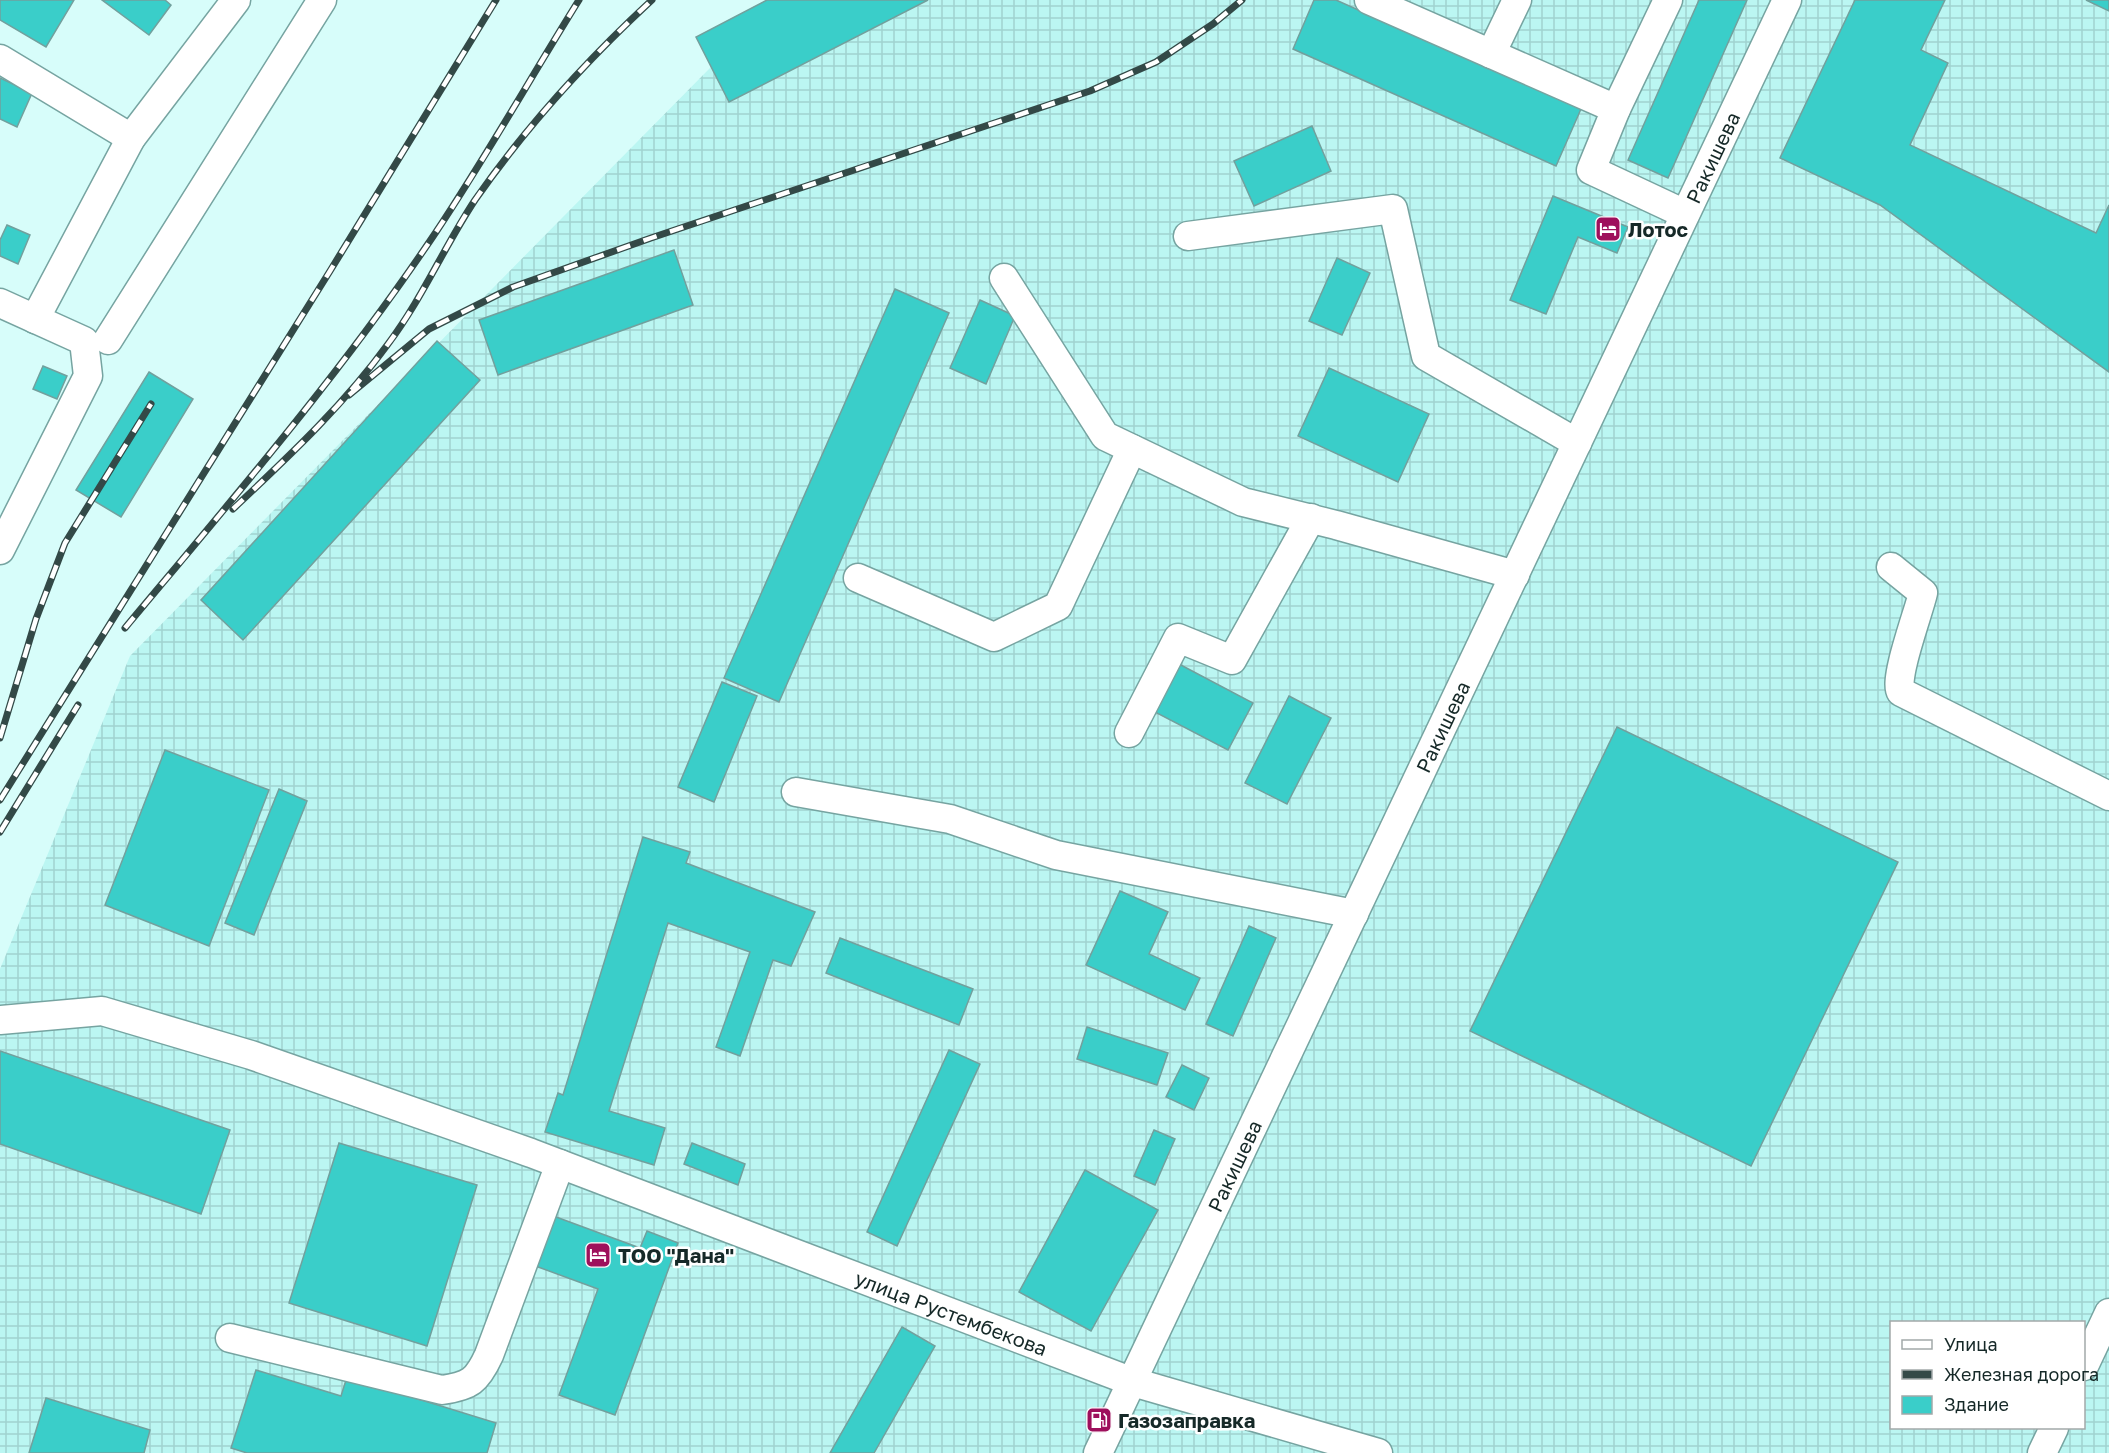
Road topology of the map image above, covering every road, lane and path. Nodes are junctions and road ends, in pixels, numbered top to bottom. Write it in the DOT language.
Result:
graph roads {
  1 [pos="236,0"];
  2 [pos="322,0"];
  3 [pos="1369,0"];
  4 [pos="1517,0"];
  5 [pos="1668,0"];
  6 [pos="1787,0"];
  7 [pos="1491,54"];
  8 [pos="0,59"];
  9 [pos="1617,109"];
  10 [pos="131,138"];
  11 [pos="1685,214"];
  12 [pos="1188,236"];
  13 [pos="1004,278"];
  14 [pos="0,303"];
  15 [pos="35,319"];
  16 [pos="96,341"];
  17 [pos="1577,443"];
  18 [pos="1132,449"];
  19 [pos="1311,518"];
  20 [pos="0,550"];
  21 [pos="1891,567"];
  22 [pos="1515,575"];
  23 [pos="858,578"];
  24 [pos="1129,733"];
  25 [pos="796,792"];
  26 [pos="2109,796"];
  27 [pos="1354,914"];
  28 [pos="0,1020"];
  29 [pos="560,1164"];
  30 [pos="2109,1313"];
  31 [pos="230,1338"];
  32 [pos="2085,1364"];
  33 [pos="1133,1382"];
  34 [pos="2054,1429"];
  35 [pos="1098,1453"];
  36 [pos="1378,1453"];
  37 [pos="2042,1453"];
  1 -- 10 [label="street"];
  2 -- 16 [label="street"];
  3 -- 7 [label="street"];
  4 -- 7 [label="street"];
  5 -- 9 [label="street"];
  6 -- 11 [label="street, Ракишева"];
  7 -- 9 [label="street"];
  8 -- 10 [label="street"];
  9 -- 11 [label="street"];
  10 -- 15 [label="street"];
  11 -- 17 [label="street, Ракишева"];
  12 -- 17 [label="street"];
  13 -- 18 [label="street"];
  14 -- 15 [label="street"];
  15 -- 16 [label="street"];
  16 -- 20 [label="street"];
  17 -- 22 [label="street, Ракишева"];
  18 -- 19 [label="street"];
  18 -- 23 [label="street"];
  19 -- 22 [label="street"];
  19 -- 24 [label="street"];
  21 -- 26 [label="street"];
  22 -- 27 [label="street, Ракишева"];
  25 -- 27 [label="street"];
  27 -- 33 [label="street, Ракишева"];
  28 -- 29 [label="street, улица Рустембекова"];
  29 -- 31 [label="street"];
  29 -- 33 [label="street, улица Рустембекова"];
  30 -- 32 [label="street"];
  33 -- 35 [label="street, Ракишева"];
  33 -- 36 [label="street, улица Рустембекова"];
  34 -- 37 [label="street"];
}
